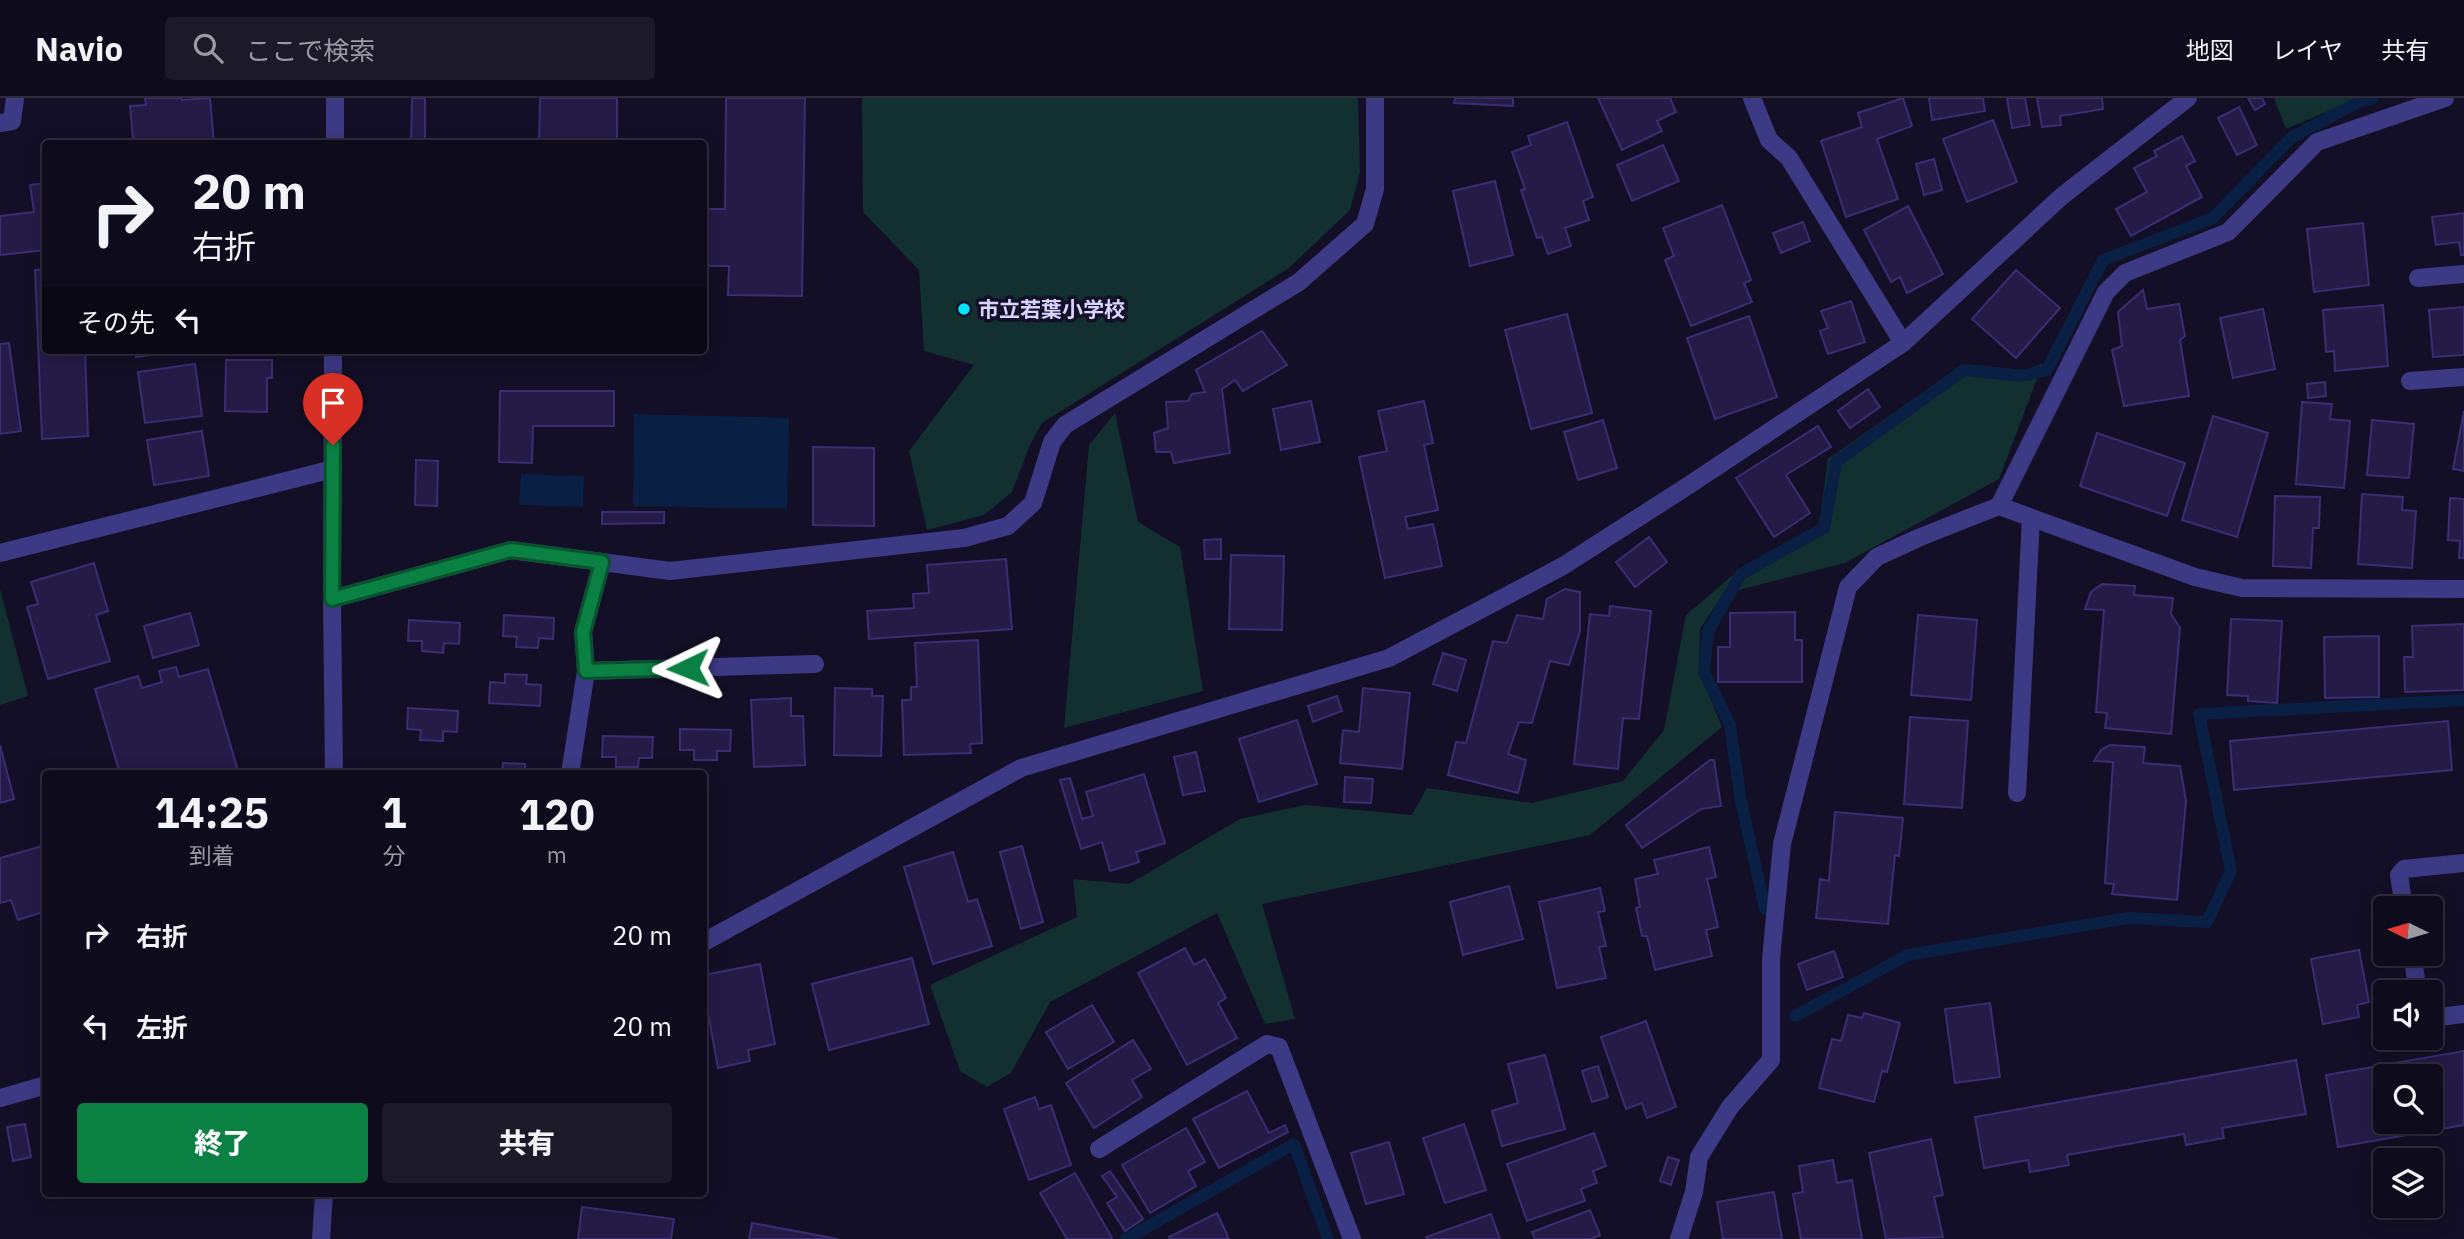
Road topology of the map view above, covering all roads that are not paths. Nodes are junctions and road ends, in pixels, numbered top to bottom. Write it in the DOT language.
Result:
graph roads {
  1 [pos="15,98"];
  2 [pos="335,98"];
  3 [pos="1374,98"];
  4 [pos="1752,98"];
  5 [pos="2188,98"];
  6 [pos="2445,98"];
  7 [pos="0,123"];
  8 [pos="335,140"];
  9 [pos="2464,274"];
  10 [pos="2417,278"];
  11 [pos="1903,343"];
  12 [pos="333,354"];
  13 [pos="2464,377"];
  14 [pos="2410,381"];
  15 [pos="333,469"];
  16 [pos="1998,506"];
  17 [pos="2031,518"];
  18 [pos="0,553"];
  19 [pos="602,562"];
  20 [pos="2464,589"];
  21 [pos="332,599"];
  22 [pos="816,664"];
  23 [pos="586,671"];
  24 [pos="334,770"];
  25 [pos="571,770"];
  26 [pos="2017,793"];
  27 [pos="2464,863"];
  28 [pos="2402,896"];
  29 [pos="707,940"];
  30 [pos="2464,1014"];
  31 [pos="2443,1017"];
  32 [pos="42,1086"];
  33 [pos="0,1098"];
  34 [pos="1100,1149"];
  35 [pos="324,1197"];
  36 [pos="321,1239"];
  37 [pos="1352,1239"];
  38 [pos="1679,1239"];
  1 -- 7 [label="street"];
  2 -- 8 [label="street"];
  3 -- 19 [label="street"];
  4 -- 11 [label="street"];
  5 -- 11 [label="street"];
  6 -- 16 [label="street"];
  9 -- 10 [label="street"];
  11 -- 29 [label="street"];
  12 -- 15 [label="street"];
  13 -- 14 [label="street"];
  15 -- 18 [label="street"];
  15 -- 21 [label="street"];
  16 -- 17 [label="street"];
  16 -- 38 [label="street"];
  17 -- 20 [label="street"];
  17 -- 26 [label="street"];
  19 -- 21 [label="street"];
  19 -- 23 [label="street"];
  21 -- 24 [label="street"];
  22 -- 23 [label="street"];
  23 -- 25 [label="street"];
  27 -- 28 [label="street"];
  30 -- 31 [label="street"];
  32 -- 33 [label="street"];
  34 -- 37 [label="street"];
  35 -- 36 [label="street"];
}
